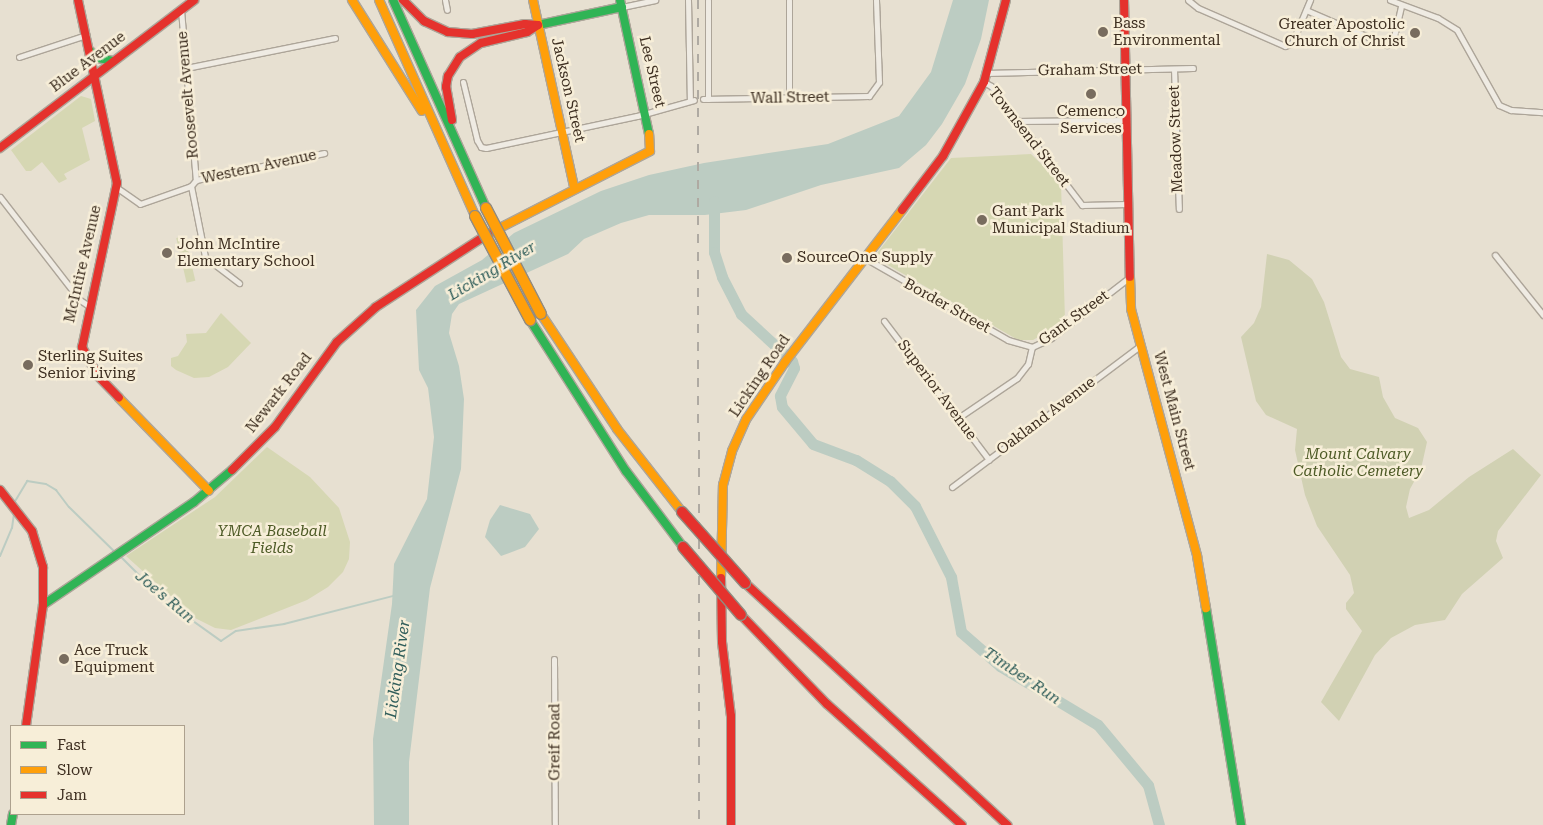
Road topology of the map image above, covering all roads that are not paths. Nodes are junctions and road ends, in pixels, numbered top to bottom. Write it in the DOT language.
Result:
graph roads {
  1 [pos="78,0"];
  2 [pos="194,0"];
  3 [pos="352,0"];
  4 [pos="380,0"];
  5 [pos="393,0"];
  6 [pos="403,0"];
  7 [pos="445,0"];
  8 [pos="533,0"];
  9 [pos="655,0"];
  10 [pos="688,0"];
  11 [pos="708,0"];
  12 [pos="789,0"];
  13 [pos="876,0"];
  14 [pos="1006,0"];
  15 [pos="1124,0"];
  16 [pos="1188,0"];
  17 [pos="1310,0"];
  18 [pos="1390,0"];
  19 [pos="621,4"];
  20 [pos="1401,5"];
  21 [pos="181,10"];
  22 [pos="447,10"];
  23 [pos="1306,10"];
  24 [pos="538,25"];
  25 [pos="86,35"];
  26 [pos="335,38"];
  27 [pos="89,50"];
  28 [pos="19,57"];
  29 [pos="113,61"];
  30 [pos="186,68"];
  31 [pos="1193,68"];
  32 [pos="1126,69"];
  33 [pos="1174,69"];
  34 [pos="93,77"];
  35 [pos="985,77"];
  36 [pos="462,82"];
  37 [pos="789,98"];
  38 [pos="645,112"];
  39 [pos="1543,112"];
  40 [pos="1126,120"];
  41 [pos="1016,122"];
  42 [pos="562,131"];
  43 [pos="459,143"];
  44 [pos="0,148"];
  45 [pos="650,150"];
  46 [pos="324,153"];
  47 [pos="447,153"];
  48 [pos="196,180"];
  49 [pos="192,186"];
  50 [pos="574,186"];
  51 [pos="116,187"];
  52 [pos="0,197"];
  53 [pos="1128,204"];
  54 [pos="1179,209"];
  55 [pos="1495,255"];
  56 [pos="865,258"];
  57 [pos="1130,277"];
  58 [pos="239,283"];
  59 [pos="89,306"];
  60 [pos="1543,315"];
  61 [pos="884,321"];
  62 [pos="1141,345"];
  63 [pos="1032,347"];
  64 [pos="958,418"];
  65 [pos="989,460"];
  66 [pos="952,487"];
  67 [pos="0,490"];
  68 [pos="208,491"];
  69 [pos="44,605"];
  70 [pos="554,659"];
  71 [pos="26,725"];
  72 [pos="555,825"];
  73 [pos="731,825"];
  74 [pos="962,825"];
  75 [pos="1007,825"];
  76 [pos="1241,825"];
  1 -- 25 [label="main road, McIntire Avenue"];
  2 -- 21 [label="main road, Blue Avenue"];
  3 -- 47 [label="main road"];
  4 -- 47 [label="main road"];
  5 -- 43 [label="main road"];
  6 -- 24 [label="main road"];
  7 -- 22 [label="street"];
  8 -- 24 [label="main road, Jackson Street"];
  9 -- 19 [label="street"];
  10 -- 38 [label="street"];
  11 -- 37 [label="street, Wall Street"];
  12 -- 37 [label="street"];
  13 -- 37 [label="street, Wall Street"];
  14 -- 35 [label="main road, Licking Road"];
  15 -- 32 [label="main road, West Main Street"];
  16 -- 23 [label="street"];
  17 -- 23 [label="street"];
  18 -- 20 [label="street"];
  19 -- 24 [label="main road"];
  19 -- 38 [label="main road, Lee Street"];
  20 -- 23 [label="street"];
  20 -- 39 [label="street"];
  21 -- 29 [label="main road, Blue Avenue"];
  21 -- 30 [label="street, Roosevelt Avenue"];
  24 -- 42 [label="main road, Jackson Street"];
  24 -- 43 [label="main road"];
  25 -- 27 [label="main road, McIntire Avenue"];
  25 -- 28 [label="street"];
  26 -- 30 [label="street"];
  27 -- 29 [label="main road"];
  27 -- 34 [label="main road, McIntire Avenue"];
  29 -- 34 [label="main road, Blue Avenue"];
  30 -- 48 [label="street, Roosevelt Avenue"];
  31 -- 33 [label="street, Graham Street"];
  32 -- 33 [label="street, Graham Street"];
  32 -- 35 [label="street, Graham Street"];
  32 -- 40 [label="main road, West Main Street"];
  33 -- 54 [label="street, Meadow Street"];
  34 -- 44 [label="main road, Blue Avenue"];
  34 -- 51 [label="main road, McIntire Avenue"];
  35 -- 41 [label="street, Townsend Street"];
  35 -- 56 [label="main road, Licking Road"];
  36 -- 42 [label="street"];
  38 -- 42 [label="street"];
  38 -- 45 [label="main road, Lee Street"];
  40 -- 41 [label="street"];
  40 -- 53 [label="main road, West Main Street"];
  41 -- 53 [label="street, Townsend Street"];
  42 -- 50 [label="main road, Jackson Street"];
  43 -- 75 [label="main road, bridge"];
  45 -- 50 [label="main road, Newark Road"];
  46 -- 48 [label="street, Western Avenue"];
  47 -- 74 [label="main road, bridge"];
  48 -- 49 [label="street, Western Avenue"];
  49 -- 51 [label="street, Western Avenue"];
  49 -- 58 [label="street"];
  50 -- 68 [label="main road, Newark Road"];
  51 -- 59 [label="main road, McIntire Avenue"];
  52 -- 59 [label="street"];
  53 -- 57 [label="main road, West Main Street"];
  55 -- 60 [label="street"];
  56 -- 63 [label="street, Border Street"];
  56 -- 73 [label="main road, Licking Road"];
  57 -- 62 [label="main road, West Main Street"];
  57 -- 63 [label="street, Gant Street"];
  59 -- 68 [label="main road, McIntire Avenue"];
  61 -- 64 [label="street, Superior Avenue"];
  62 -- 65 [label="street, Oakland Avenue"];
  62 -- 76 [label="main road, West Main Street"];
  63 -- 64 [label="street, Gant Street"];
  64 -- 65 [label="street, Superior Avenue"];
  65 -- 66 [label="street, Oakland Avenue"];
  67 -- 69 [label="main road"];
  68 -- 69 [label="main road, Newark Road"];
  69 -- 71 [label="main road"];
  70 -- 72 [label="street, Greif Road"];
}
